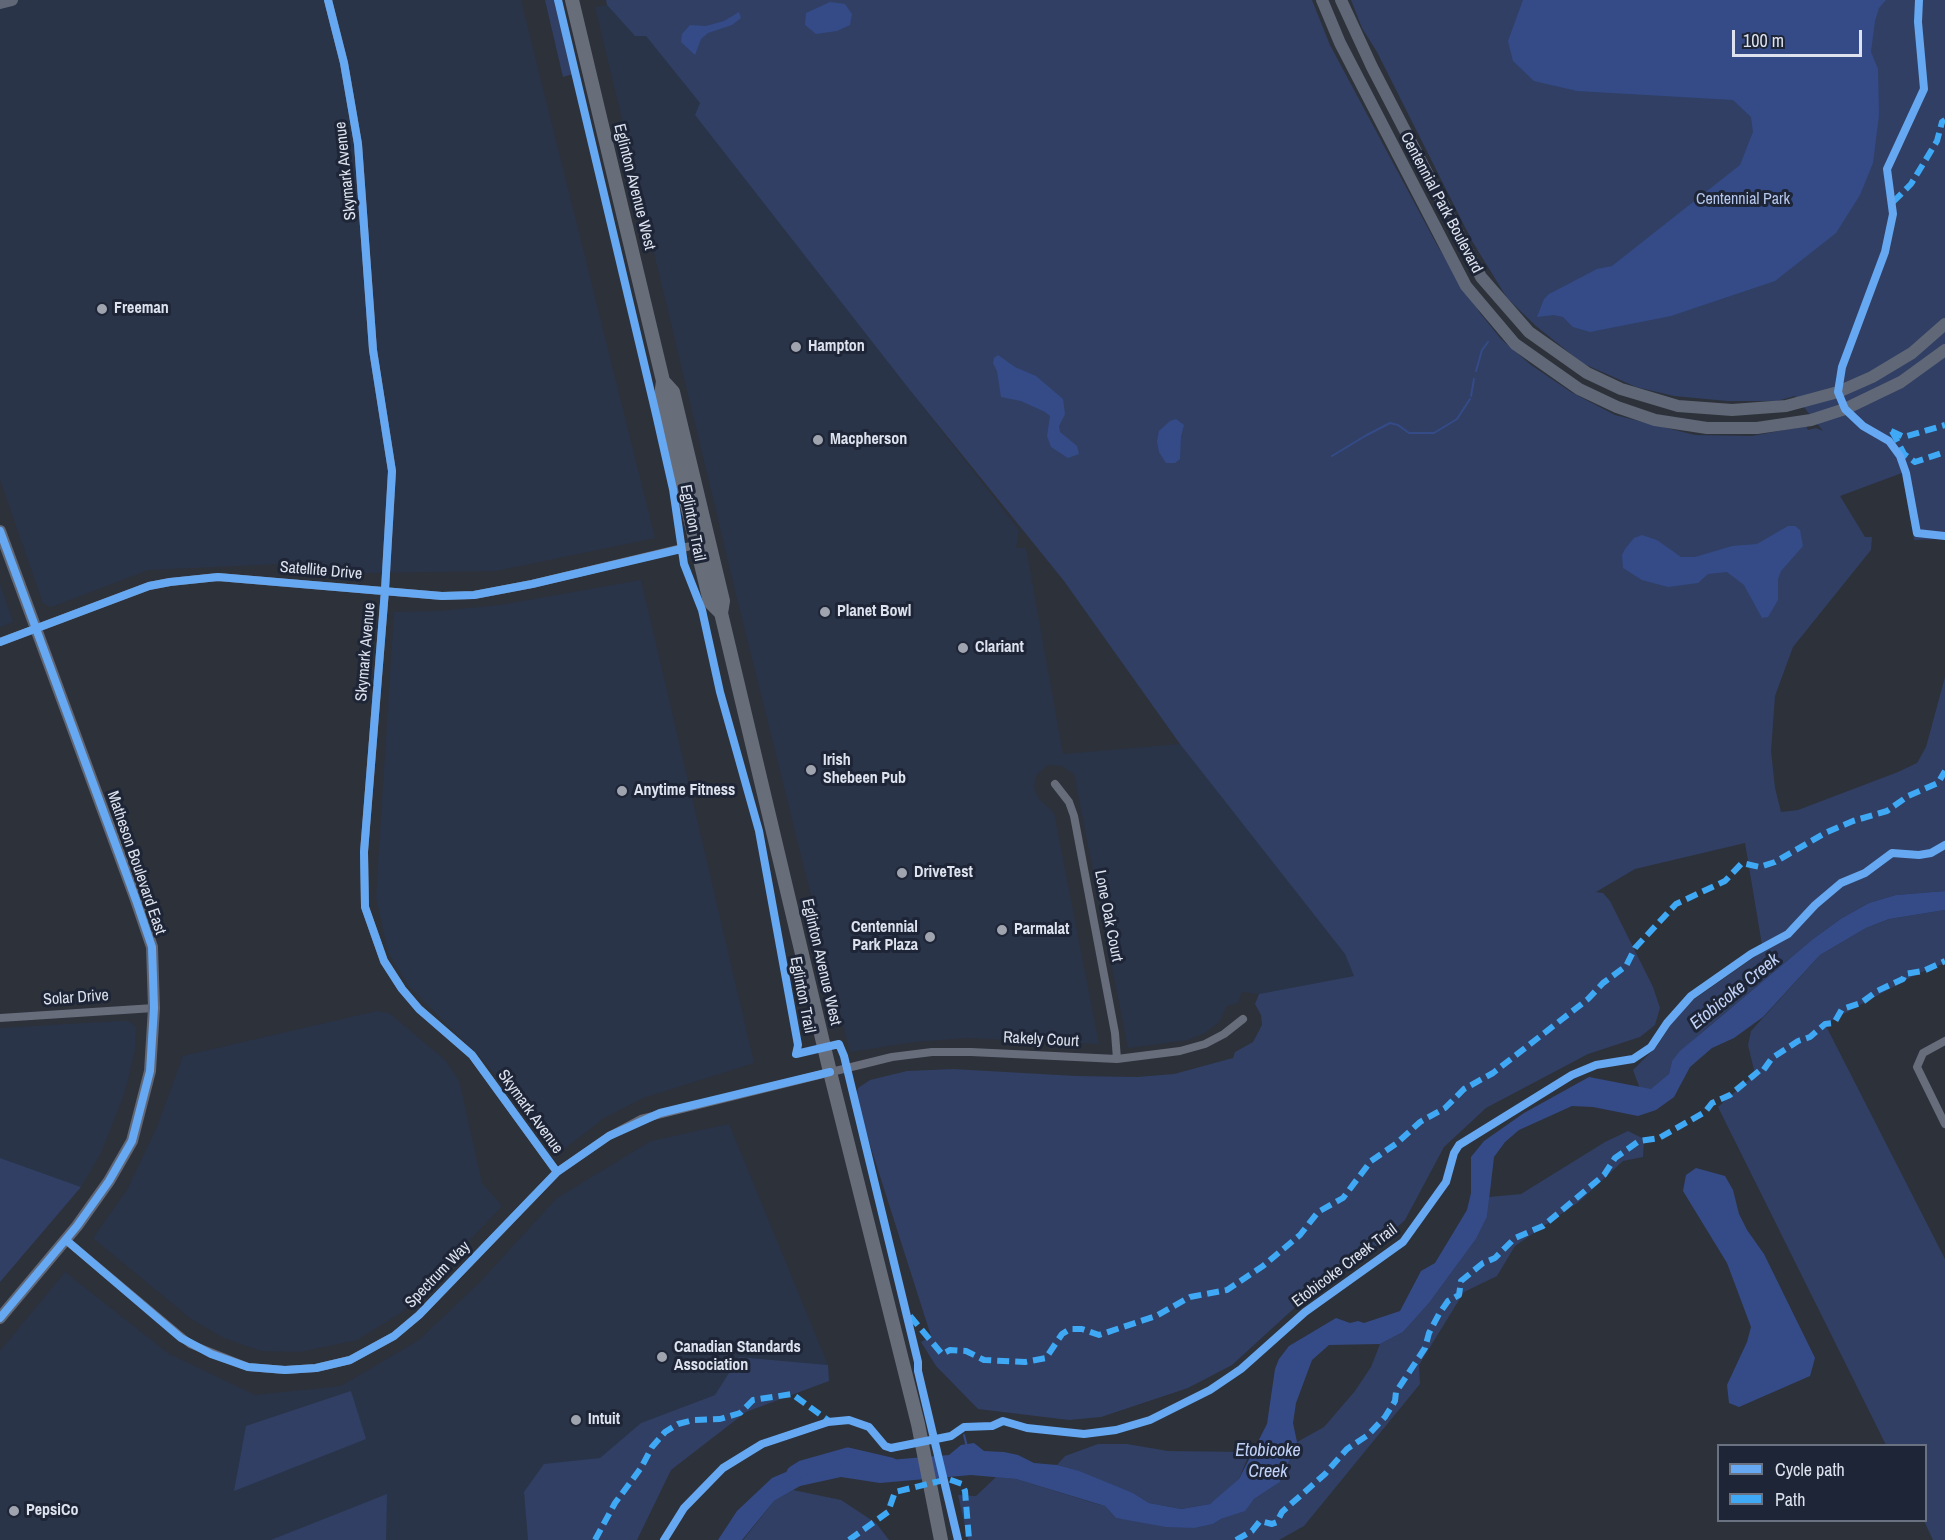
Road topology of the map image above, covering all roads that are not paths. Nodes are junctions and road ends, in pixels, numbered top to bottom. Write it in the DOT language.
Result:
graph roads {
  1 [pos="12,0"];
  2 [pos="328,0"];
  3 [pos="573,0"];
  4 [pos="1322,0"];
  5 [pos="1341,0"];
  6 [pos="0,3"];
  7 [pos="1945,324"];
  8 [pos="1945,350"];
  9 [pos="0,531"];
  10 [pos="702,544"];
  11 [pos="385,590"];
  12 [pos="37,629"];
  13 [pos="0,642"];
  14 [pos="1055,784"];
  15 [pos="154,1008"];
  16 [pos="0,1018"];
  17 [pos="1243,1019"];
  18 [pos="1945,1041"];
  19 [pos="1117,1059"];
  20 [pos="830,1072"];
  21 [pos="1945,1124"];
  22 [pos="557,1172"];
  23 [pos="66,1240"];
  24 [pos="0,1318"];
  25 [pos="941,1540"];
  1 -- 6 [label="street"];
  2 -- 11 [label="street, Skymark Avenue"];
  3 -- 10 [label="main road, Eglinton Avenue West"];
  4 -- 8 [label="street, Centennial Park Boulevard"];
  5 -- 7 [label="street, Centennial Park Boulevard"];
  9 -- 12 [label="street, Matheson Boulevard East"];
  10 -- 11 [label="street, Satellite Drive"];
  10 -- 20 [label="main road, Eglinton Avenue West"];
  11 -- 12 [label="street, Satellite Drive"];
  11 -- 22 [label="street, Skymark Avenue"];
  12 -- 13 [label="street, Satellite Drive"];
  12 -- 15 [label="street, Matheson Boulevard East"];
  14 -- 19 [label="street, Lone Oak Court"];
  15 -- 16 [label="street, Solar Drive"];
  15 -- 23 [label="street, Matheson Boulevard East"];
  17 -- 19 [label="street, Rakely Court"];
  18 -- 21 [label="street"];
  19 -- 20 [label="street, Rakely Court"];
  20 -- 22 [label="street, Spectrum Way"];
  20 -- 25 [label="main road, Eglinton Avenue West"];
  22 -- 23 [label="street, Spectrum Way"];
  23 -- 24 [label="street, Matheson Boulevard East"];
}
